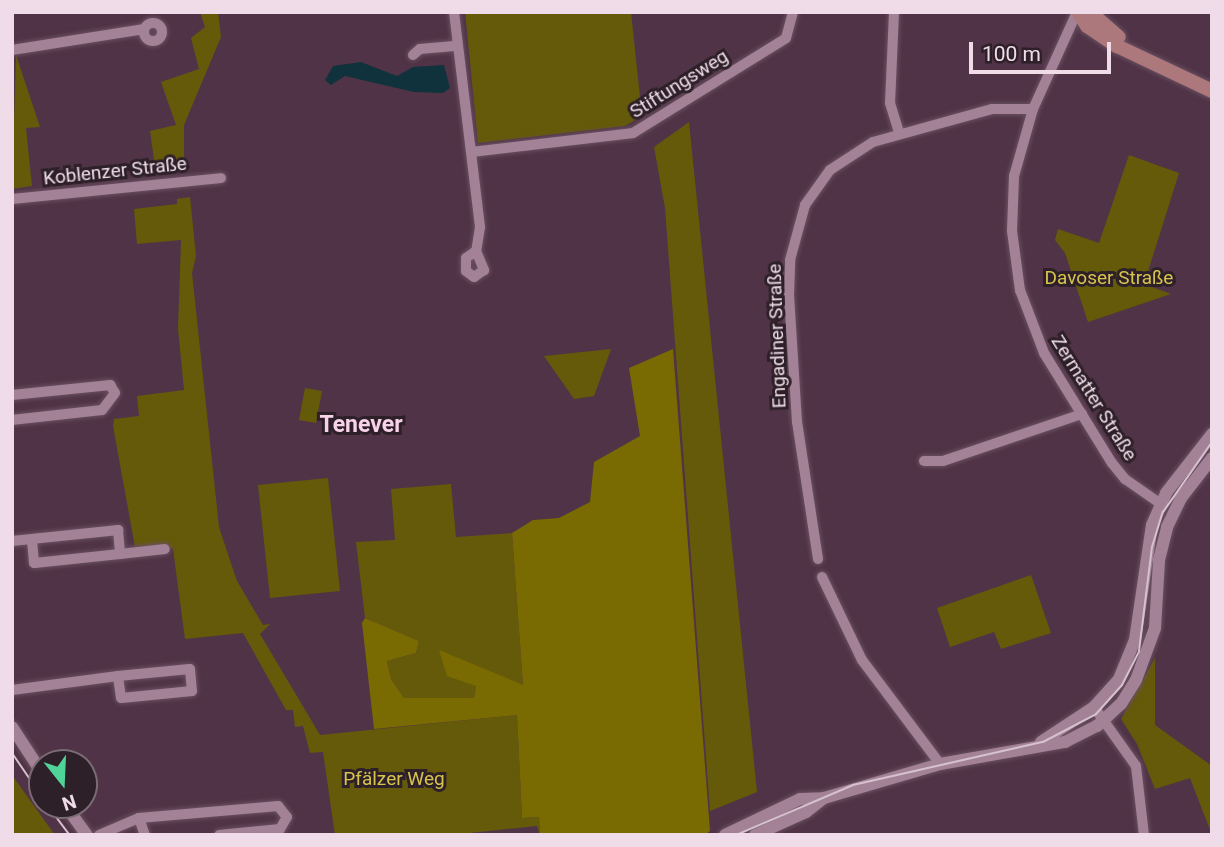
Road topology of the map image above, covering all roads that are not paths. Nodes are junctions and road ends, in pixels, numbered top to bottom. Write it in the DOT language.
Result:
graph roads {
  1 [pos="454,12"];
  2 [pos="793,12"];
  3 [pos="894,12"];
  4 [pos="1077,12"];
  5 [pos="1090,12"];
  6 [pos="144,29"];
  7 [pos="457,46"];
  8 [pos="12,50"];
  9 [pos="413,55"];
  10 [pos="1141,56"];
  11 [pos="1212,91"];
  12 [pos="1034,109"];
  13 [pos="899,133"];
  14 [pos="472,152"];
  15 [pos="220,178"];
  16 [pos="12,199"];
  17 [pos="476,251"];
  18 [pos="12,395"];
  19 [pos="1082,414"];
  20 [pos="12,420"];
  21 [pos="1212,434"];
  22 [pos="1212,458"];
  23 [pos="924,461"];
  24 [pos="1161,504"];
  25 [pos="32,539"];
  26 [pos="12,541"];
  27 [pos="165,549"];
  28 [pos="120,554"];
  29 [pos="818,559"];
  30 [pos="822,577"];
  31 [pos="118,676"];
  32 [pos="12,690"];
  33 [pos="1094,707"];
  34 [pos="1105,719"];
  35 [pos="12,727"];
  36 [pos="1034,746"];
  37 [pos="28,752"];
  38 [pos="940,764"];
  39 [pos="824,798"];
  40 [pos="139,818"];
  41 [pos="75,819"];
  42 [pos="87,835"];
  43 [pos="99,835"];
  44 [pos="145,835"];
  45 [pos="219,835"];
  46 [pos="725,835"];
  47 [pos="755,835"];
  48 [pos="1144,835"];
  1 -- 7 [label="street"];
  2 -- 14 [label="street, Stiftungsweg"];
  3 -- 13 [label="street"];
  4 -- 10 [label="main road"];
  4 -- 12 [label="street, Zermatter Straße"];
  5 -- 10 [label="main road"];
  6 -- 8 [label="street"];
  7 -- 9 [label="street"];
  7 -- 14 [label="street"];
  10 -- 11 [label="main road"];
  12 -- 13 [label="street, Engadiner Straße"];
  12 -- 19 [label="street, Zermatter Straße"];
  13 -- 29 [label="street, Engadiner Straße"];
  14 -- 17 [label="street"];
  15 -- 16 [label="street, Koblenzer Straße"];
  18 -- 20 [label="street"];
  19 -- 23 [label="street"];
  19 -- 24 [label="street, Zermatter Straße"];
  21 -- 24 [label="street"];
  22 -- 34 [label="street"];
  24 -- 33 [label="street"];
  25 -- 26 [label="street"];
  25 -- 28 [label="street"];
  25 -- 28 [label="street"];
  27 -- 28 [label="street"];
  30 -- 38 [label="street"];
  31 -- 31 [label="street"];
  31 -- 32 [label="street"];
  33 -- 34 [label="street"];
  33 -- 36 [label="street"];
  34 -- 36 [label="street"];
  34 -- 48 [label="street"];
  35 -- 37 [label="street"];
  36 -- 38 [label="street"];
  38 -- 39 [label="street"];
  39 -- 46 [label="street"];
  39 -- 47 [label="street"];
  40 -- 43 [label="street"];
  40 -- 44 [label="street"];
  40 -- 45 [label="street"];
  41 -- 42 [label="street"];
}
